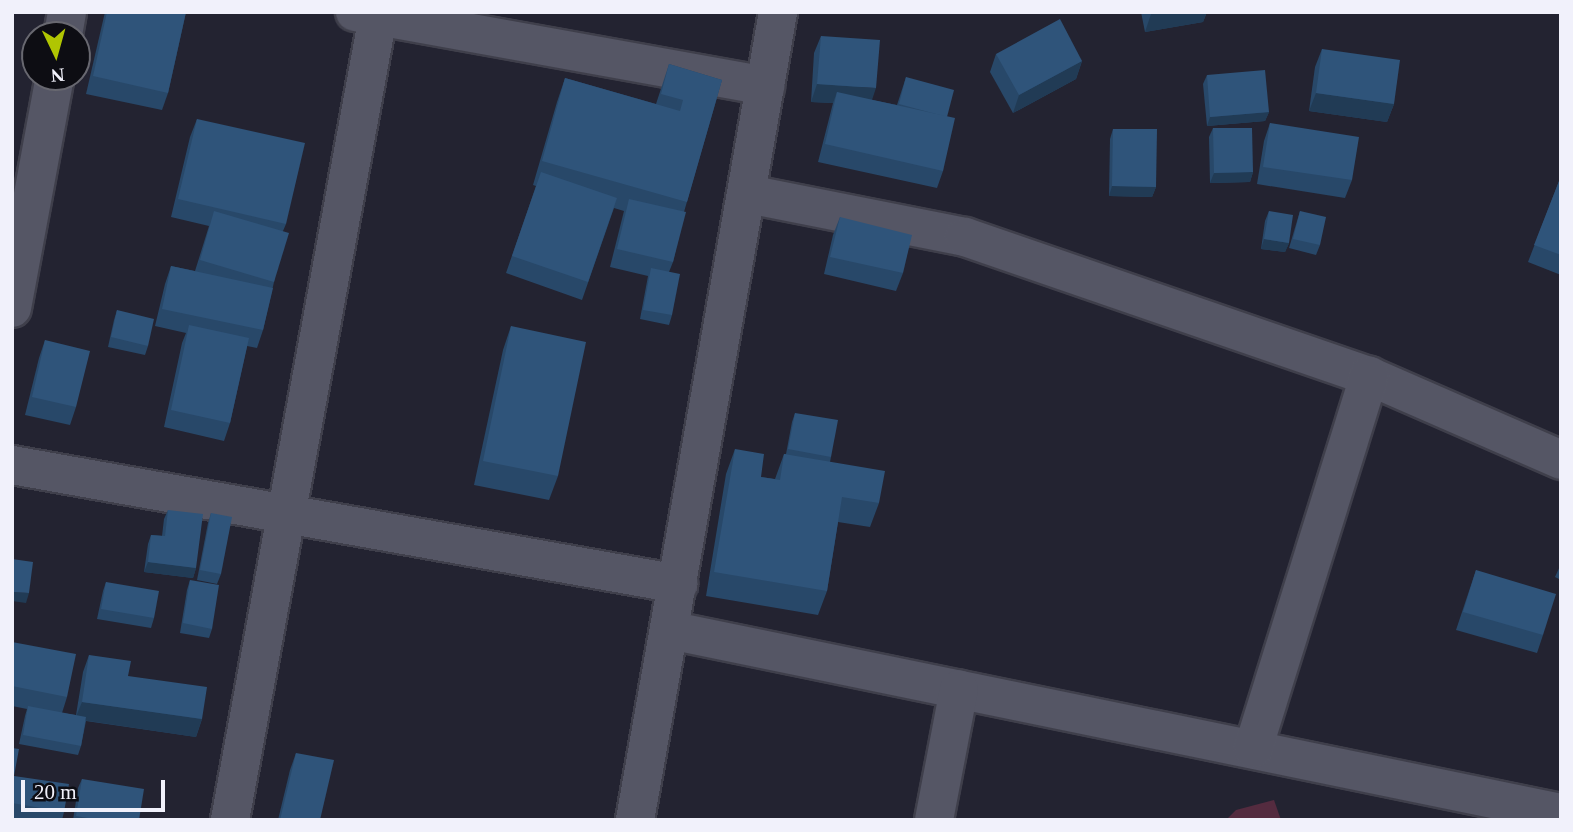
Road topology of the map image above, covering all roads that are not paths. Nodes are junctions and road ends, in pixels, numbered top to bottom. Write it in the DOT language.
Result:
graph roads {
  1 [pos="778,12"];
  2 [pos="366,14"];
  3 [pos="765,86"];
  4 [pos="52,91"];
  5 [pos="748,194"];
  6 [pos="12,308"];
  7 [pos="1369,376"];
  8 [pos="1561,460"];
  9 [pos="12,465"];
  10 [pos="286,514"];
  11 [pos="678,584"];
  12 [pos="669,630"];
  13 [pos="959,689"];
  14 [pos="1253,749"];
  15 [pos="1561,813"];
  16 [pos="230,820"];
  17 [pos="635,820"];
  18 [pos="934,820"];
  1 -- 3 [label="street"];
  2 -- 3 [label="street"];
  2 -- 10 [label="street"];
  3 -- 5 [label="street"];
  4 -- 6 [label="street"];
  5 -- 7 [label="street"];
  5 -- 11 [label="street"];
  7 -- 8 [label="street"];
  7 -- 14 [label="street"];
  9 -- 10 [label="street"];
  10 -- 11 [label="street"];
  10 -- 16 [label="street"];
  11 -- 12 [label="street"];
  12 -- 13 [label="street"];
  12 -- 17 [label="street"];
  13 -- 14 [label="street"];
  13 -- 18 [label="street"];
  14 -- 15 [label="street"];
}
